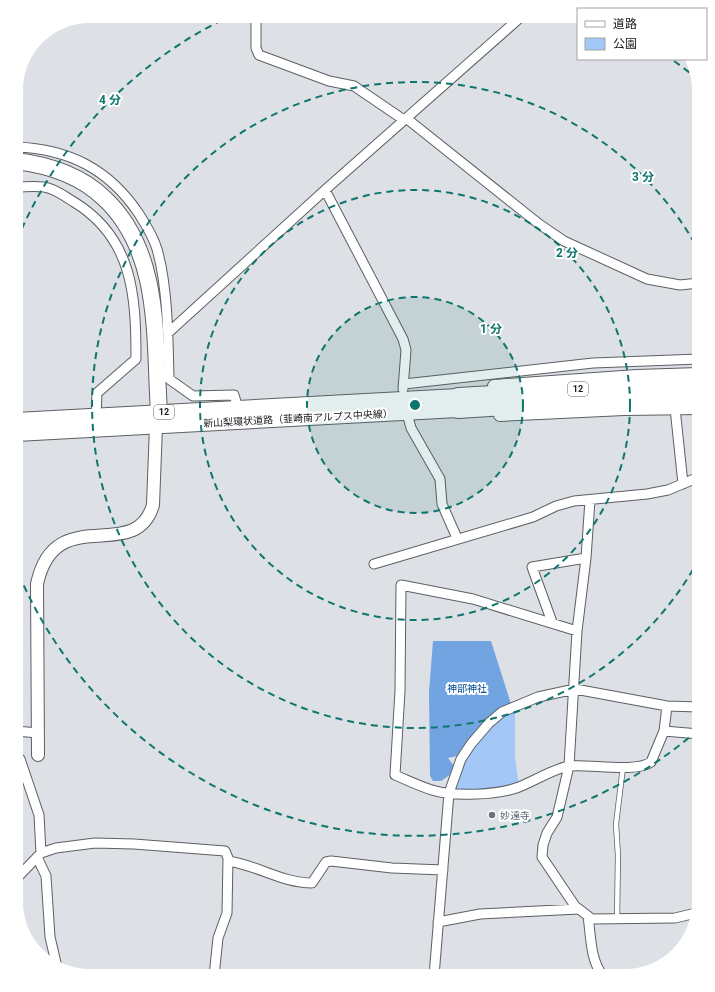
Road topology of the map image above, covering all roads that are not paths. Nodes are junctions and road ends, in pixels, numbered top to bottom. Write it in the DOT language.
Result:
graph roads {
  1 [pos="256,23"];
  2 [pos="514,23"];
  3 [pos="405,119"];
  4 [pos="23,148"];
  5 [pos="23,163"];
  6 [pos="23,170"];
  7 [pos="23,187"];
  8 [pos="325,190"];
  9 [pos="692,284"];
  10 [pos="168,333"];
  11 [pos="692,360"];
  12 [pos="692,374"];
  13 [pos="692,386"];
  14 [pos="403,390"];
  15 [pos="692,399"];
  16 [pos="458,403"];
  17 [pos="312,404"];
  18 [pos="238,408"];
  19 [pos="675,408"];
  20 [pos="692,408"];
  21 [pos="96,416"];
  22 [pos="155,417"];
  23 [pos="408,417"];
  24 [pos="280,419"];
  25 [pos="23,420"];
  26 [pos="23,433"];
  27 [pos="692,480"];
  28 [pos="683,484"];
  29 [pos="590,500"];
  30 [pos="457,538"];
  31 [pos="586,558"];
  32 [pos="374,564"];
  33 [pos="552,622"];
  34 [pos="577,631"];
  35 [pos="575,689"];
  36 [pos="667,706"];
  37 [pos="692,707"];
  38 [pos="664,731"];
  39 [pos="23,732"];
  40 [pos="38,733"];
  41 [pos="692,733"];
  42 [pos="38,755"];
  43 [pos="569,766"];
  44 [pos="623,767"];
  45 [pos="23,768"];
  46 [pos="449,793"];
  47 [pos="39,855"];
  48 [pos="228,861"];
  49 [pos="443,870"];
  50 [pos="23,872"];
  51 [pos="579,909"];
  52 [pos="691,914"];
  53 [pos="588,916"];
  54 [pos="617,919"];
  55 [pos="438,922"];
  56 [pos="55,959"];
  57 [pos="215,969"];
  58 [pos="435,969"];
  59 [pos="598,969"];
  1 -- 3 [label="street"];
  2 -- 3 [label="street"];
  3 -- 8 [label="street"];
  3 -- 9 [label="street"];
  4 -- 10 [label="street"];
  5 -- 22 [label="highway"];
  6 -- 22 [label="highway"];
  7 -- 21 [label="street"];
  8 -- 10 [label="street"];
  8 -- 14 [label="street"];
  10 -- 18 [label="street"];
  11 -- 14 [label="street"];
  12 -- 14 [label="street"];
  13 -- 16 [label="highway, 新山梨環状道路（韮崎南アルプス中央線） / 12"];
  14 -- 17 [label="street"];
  15 -- 16 [label="highway, 新山梨環状道路（韮崎南アルプス中央線） / 12"];
  16 -- 17 [label="main road, 新山梨環状道路（韮崎南アルプス中央線） / 12"];
  16 -- 24 [label="main road, 新山梨環状道路（韮崎南アルプス中央線） / 12"];
  17 -- 18 [label="main road, 新山梨環状道路（韮崎南アルプス中央線） / 12"];
  18 -- 22 [label="main road, 新山梨環状道路（韮崎南アルプス中央線） / 12"];
  19 -- 20 [label="street"];
  19 -- 23 [label="street"];
  19 -- 28 [label="street"];
  21 -- 22 [label="main road, 新山梨環状道路（韮崎南アルプス中央線） / 12"];
  21 -- 25 [label="main road, 新山梨環状道路（韮崎南アルプス中央線） / 12"];
  22 -- 24 [label="main road, 新山梨環状道路（韮崎南アルプス中央線） / 12"];
  22 -- 26 [label="main road, 新山梨環状道路（韮崎南アルプス中央線） / 12"];
  22 -- 40 [label="street"];
  23 -- 24 [label="street"];
  23 -- 30 [label="street"];
  27 -- 28 [label="street"];
  28 -- 29 [label="street"];
  29 -- 30 [label="street"];
  29 -- 31 [label="street"];
  30 -- 32 [label="street"];
  31 -- 33 [label="street"];
  31 -- 34 [label="street"];
  33 -- 34 [label="street"];
  33 -- 46 [label="street"];
  34 -- 35 [label="street"];
  35 -- 36 [label="street"];
  35 -- 43 [label="street"];
  35 -- 46 [label="street"];
  36 -- 37 [label="street"];
  36 -- 38 [label="street"];
  38 -- 41 [label="street"];
  38 -- 44 [label="street"];
  39 -- 40 [label="street"];
  40 -- 42 [label="street"];
  43 -- 44 [label="street"];
  43 -- 46 [label="street"];
  43 -- 51 [label="street"];
  44 -- 54 [label="lane"];
  45 -- 47 [label="street"];
  46 -- 49 [label="street"];
  47 -- 48 [label="street"];
  47 -- 50 [label="street"];
  47 -- 56 [label="street"];
  48 -- 49 [label="street"];
  48 -- 57 [label="street"];
  49 -- 55 [label="street"];
  51 -- 53 [label="street"];
  51 -- 55 [label="street"];
  52 -- 54 [label="street"];
  53 -- 54 [label="street"];
  53 -- 59 [label="street"];
  55 -- 58 [label="street"];
}
